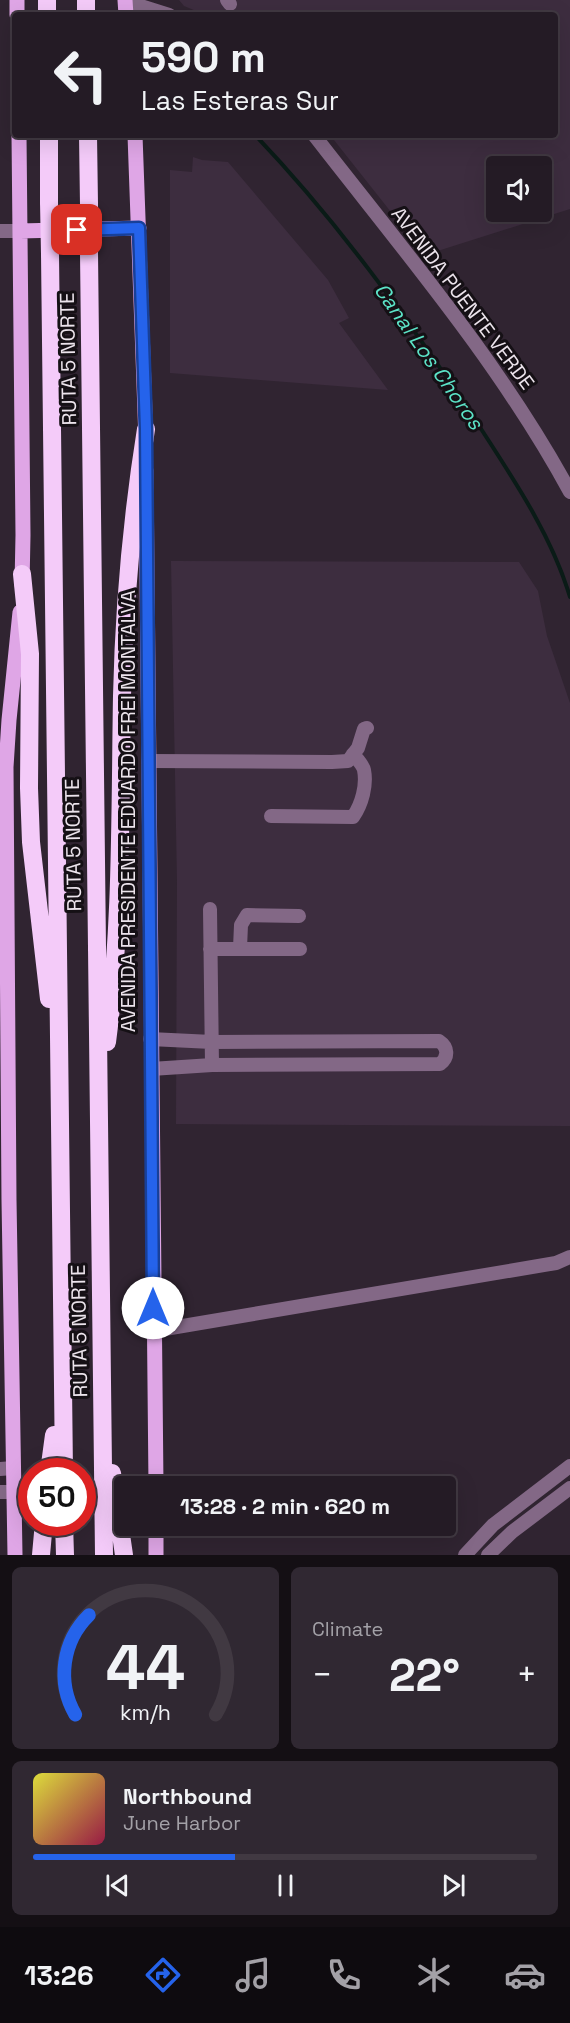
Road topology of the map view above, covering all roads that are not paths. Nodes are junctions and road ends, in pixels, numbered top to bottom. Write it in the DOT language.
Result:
graph roads {
  1 [pos="126,5"];
  2 [pos="156,12"];
  3 [pos="19,138"];
  4 [pos="49,138"];
  5 [pos="88,138"];
  6 [pos="135,138"];
  7 [pos="316,138"];
  8 [pos="139,228"];
  9 [pos="0,231"];
  10 [pos="20,231"];
  11 [pos="146,429"];
  12 [pos="569,490"];
  13 [pos="22,574"];
  14 [pos="367,728"];
  15 [pos="353,754"];
  16 [pos="148,761"];
  17 [pos="3,767"];
  18 [pos="272,816"];
  19 [pos="210,909"];
  20 [pos="299,916"];
  21 [pos="210,948"];
  22 [pos="240,948"];
  23 [pos="300,949"];
  24 [pos="150,1040"];
  25 [pos="212,1042"];
  26 [pos="59,1057"];
  27 [pos="212,1065"];
  28 [pos="151,1069"];
  29 [pos="99,1106"];
  30 [pos="570,1257"];
  31 [pos="153,1331"];
  32 [pos="63,1380"];
  33 [pos="102,1397"];
  34 [pos="51,1458"];
  35 [pos="64,1458"];
  36 [pos="570,1466"];
  37 [pos="7,1468"];
  38 [pos="156,1476"];
  39 [pos="570,1488"];
  40 [pos="7,1492"];
  41 [pos="43,1536"];
  42 [pos="64,1536"];
  43 [pos="156,1536"];
  44 [pos="15,1555"];
  45 [pos="41,1555"];
  46 [pos="65,1555"];
  47 [pos="104,1555"];
  48 [pos="123,1555"];
  49 [pos="156,1555"];
  50 [pos="465,1555"];
  51 [pos="488,1555"];
  1 -- 2 [label="street"];
  3 -- 10 [label="main road"];
  4 -- 26 [label="highway, RUTA 5 NORTE, bridge"];
  5 -- 29 [label="highway, RUTA 5 NORTE, bridge"];
  6 -- 8 [label="main road, AVENIDA PRESIDENTE EDUARDO FREI MONTALVA"];
  7 -- 12 [label="street, AVENIDA PUENTE VERDE"];
  8 -- 10 [label="main road"];
  8 -- 11 [label="main road, AVENIDA PRESIDENTE EDUARDO FREI MONTALVA"];
  9 -- 10 [label="street"];
  10 -- 13 [label="main road"];
  11 -- 16 [label="main road, AVENIDA PRESIDENTE EDUARDO FREI MONTALVA"];
  11 -- 29 [label="highway"];
  13 -- 17 [label="main road"];
  13 -- 26 [label="highway"];
  14 -- 15 [label="street"];
  15 -- 16 [label="street"];
  15 -- 18 [label="street"];
  16 -- 24 [label="main road, AVENIDA PRESIDENTE EDUARDO FREI MONTALVA"];
  17 -- 37 [label="main road"];
  19 -- 21 [label="street"];
  20 -- 22 [label="street"];
  21 -- 22 [label="street"];
  21 -- 25 [label="street"];
  22 -- 23 [label="street"];
  24 -- 25 [label="street"];
  24 -- 28 [label="main road, AVENIDA PRESIDENTE EDUARDO FREI MONTALVA"];
  25 -- 27 [label="street"];
  25 -- 27 [label="street"];
  26 -- 32 [label="highway, RUTA 5 NORTE"];
  27 -- 28 [label="street"];
  28 -- 31 [label="main road, AVENIDA PRESIDENTE EDUARDO FREI MONTALVA"];
  29 -- 33 [label="highway, RUTA 5 NORTE"];
  30 -- 31 [label="street"];
  31 -- 38 [label="main road, AVENIDA PRESIDENTE EDUARDO FREI MONTALVA"];
  32 -- 34 [label="highway"];
  32 -- 35 [label="highway, RUTA 5 NORTE"];
  33 -- 47 [label="highway, RUTA 5 NORTE"];
  33 -- 48 [label="highway"];
  36 -- 50 [label="street"];
  37 -- 40 [label="main road"];
  39 -- 51 [label="street"];
  40 -- 44 [label="main road"];
  41 -- 45 [label="highway"];
  42 -- 46 [label="highway"];
  43 -- 49 [label="main road"];
}
